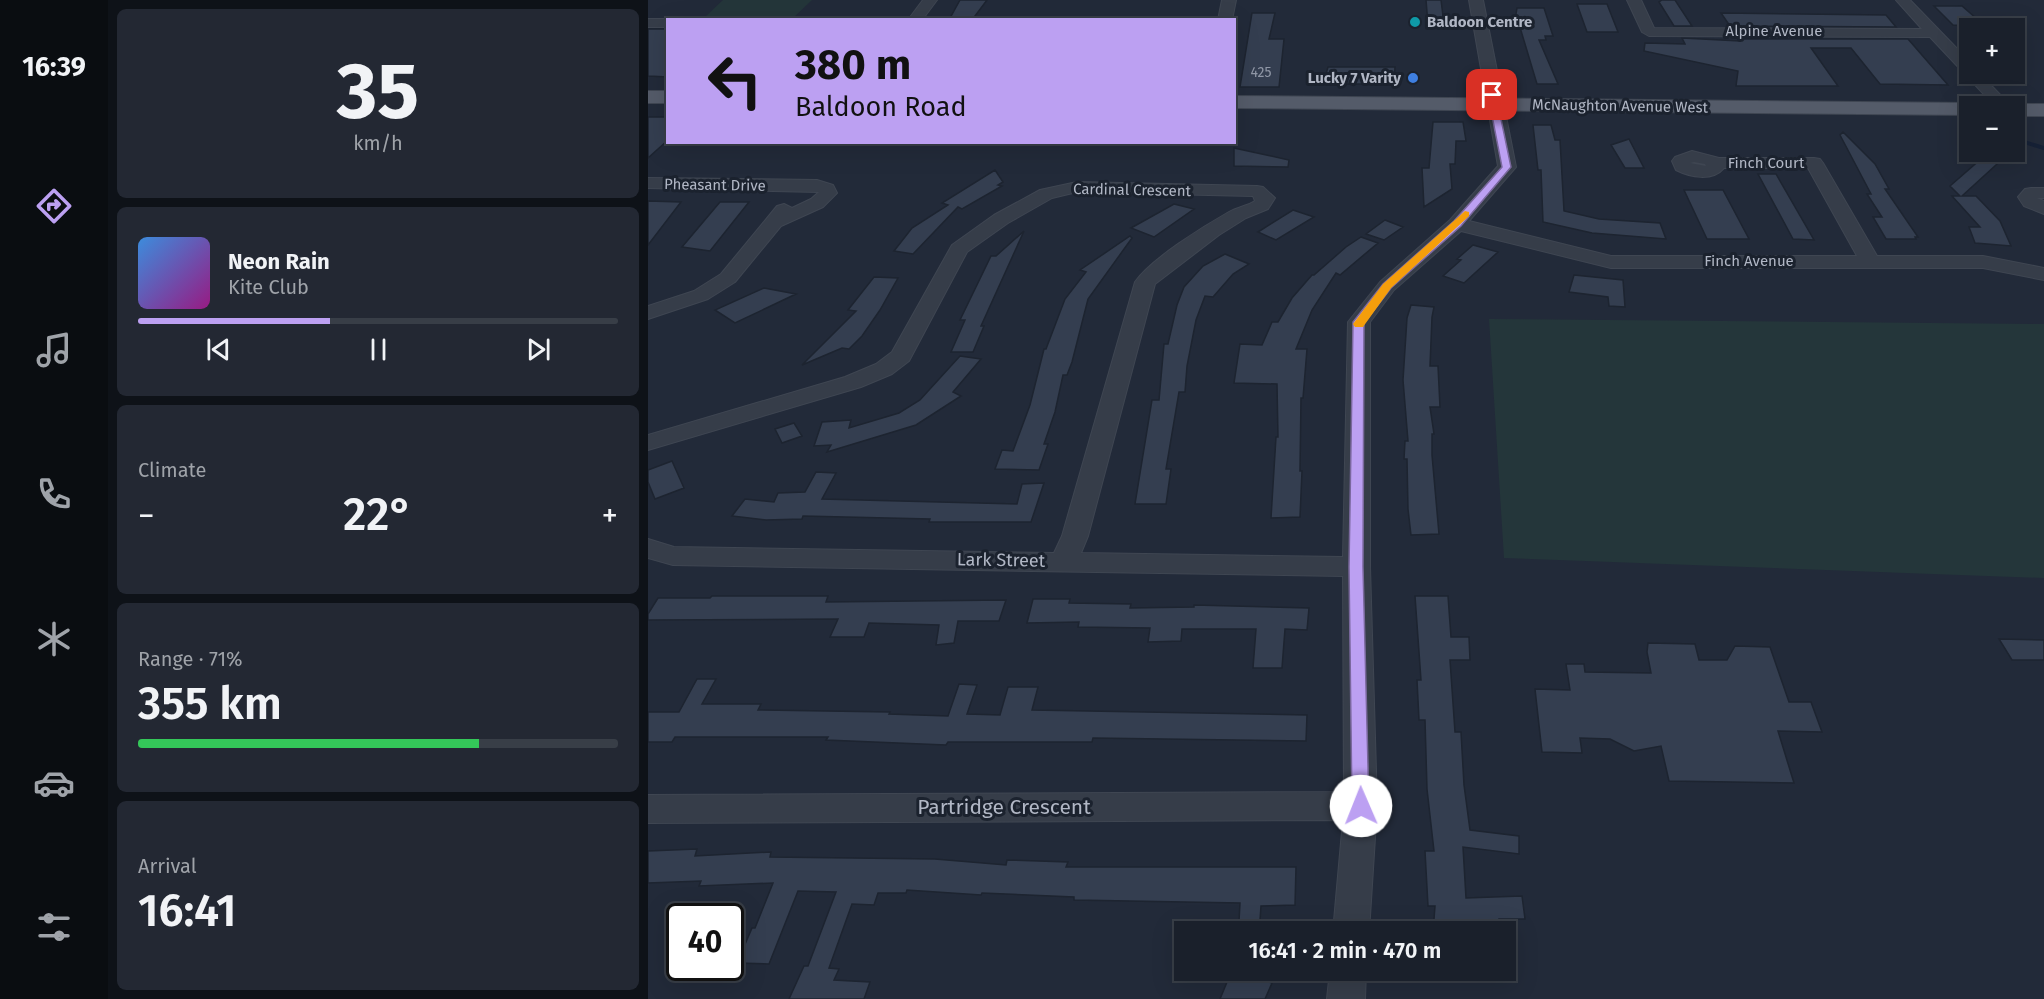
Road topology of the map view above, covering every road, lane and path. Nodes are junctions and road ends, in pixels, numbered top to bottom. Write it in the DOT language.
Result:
graph roads {
  1 [pos="930,0"];
  2 [pos="1229,0"];
  3 [pos="1476,0"];
  4 [pos="1634,0"];
  5 [pos="1903,0"];
  6 [pos="916,18"];
  7 [pos="1225,18"];
  8 [pos="1933,33"];
  9 [pos="1959,60"];
  10 [pos="1982,84"];
  11 [pos="1994,96"];
  12 [pos="648,97"];
  13 [pos="666,97"];
  14 [pos="1236,102"];
  15 [pos="1494,104"];
  16 [pos="1959,109"];
  17 [pos="2025,110"];
  18 [pos="2044,110"];
  19 [pos="1715,163"];
  20 [pos="648,183"];
  21 [pos="781,186"];
  22 [pos="1227,191"];
  23 [pos="2044,193"];
  24 [pos="2044,208"];
  25 [pos="1238,214"];
  26 [pos="775,222"];
  27 [pos="1457,224"];
  28 [pos="1869,260"];
  29 [pos="2043,272"];
  30 [pos="648,313"];
  31 [pos="648,443"];
  32 [pos="648,548"];
  33 [pos="1064,561"];
  34 [pos="1356,567"];
  35 [pos="1361,806"];
  36 [pos="648,809"];
  37 [pos="1352,921"];
  38 [pos="1347,981"];
  39 [pos="1346,999"];
  1 -- 6 [label="street"];
  2 -- 7 [label="street"];
  3 -- 15 [label="street"];
  4 -- 8 [label="street, Alpine Avenue"];
  5 -- 8 [label="street"];
  8 -- 9 [label="street"];
  10 -- 11 [label="street"];
  12 -- 13 [label="main road"];
  14 -- 15 [label="main road, McNaughton Avenue West"];
  15 -- 16 [label="main road, McNaughton Avenue West"];
  15 -- 27 [label="street"];
  17 -- 18 [label="main road"];
  19 -- 28 [label="street, Finch Court"];
  20 -- 21 [label="street, Pheasant Drive"];
  21 -- 26 [label="street, Pheasant Drive"];
  21 -- 26 [label="street, Pheasant Drive"];
  22 -- 25 [label="street"];
  22 -- 25 [label="street, Cardinal Crescent"];
  22 -- 31 [label="street, Cardinal Crescent"];
  23 -- 24 [label="street"];
  25 -- 33 [label="street, Cardinal Crescent"];
  26 -- 30 [label="street, Pheasant Drive"];
  27 -- 28 [label="street, Finch Avenue"];
  27 -- 34 [label="street"];
  28 -- 29 [label="street, Finch Avenue"];
  32 -- 33 [label="street, Lark Street"];
  33 -- 34 [label="street, Lark Street"];
  34 -- 35 [label="street"];
  35 -- 36 [label="street, Partridge Crescent"];
  35 -- 37 [label="street"];
  38 -- 39 [label="street"];
}
